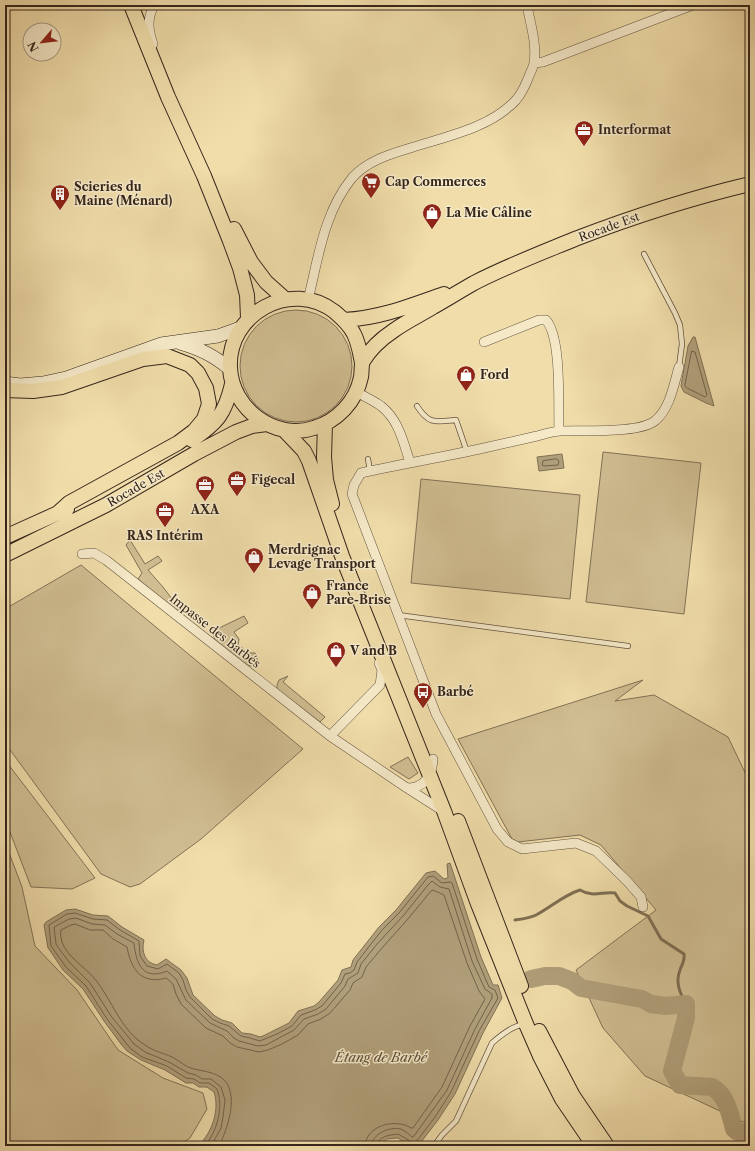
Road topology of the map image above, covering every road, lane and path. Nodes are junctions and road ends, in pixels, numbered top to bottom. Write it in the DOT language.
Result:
graph roads {
  1 [pos="131,5"];
  2 [pos="154,5"];
  3 [pos="527,5"];
  4 [pos="693,5"];
  5 [pos="534,63"];
  6 [pos="168,97"];
  7 [pos="204,176"];
  8 [pos="750,184"];
  9 [pos="644,254"];
  10 [pos="473,284"];
  11 [pos="285,300"];
  12 [pos="308,300"];
  13 [pos="344,320"];
  14 [pos="244,323"];
  15 [pos="176,342"];
  16 [pos="484,342"];
  17 [pos="362,363"];
  18 [pos="679,368"];
  19 [pos="230,369"];
  20 [pos="5,383"];
  21 [pos="232,384"];
  22 [pos="5,390"];
  23 [pos="356,392"];
  24 [pos="417,406"];
  25 [pos="267,424"];
  26 [pos="325,424"];
  27 [pos="284,430"];
  28 [pos="559,431"];
  29 [pos="467,452"];
  30 [pos="368,460"];
  31 [pos="410,462"];
  32 [pos="370,471"];
  33 [pos="59,512"];
  34 [pos="5,537"];
  35 [pos="82,554"];
  36 [pos="5,555"];
  37 [pos="352,578"];
  38 [pos="398,615"];
  39 [pos="628,646"];
  40 [pos="330,736"];
  41 [pos="433,759"];
  42 [pos="430,775"];
  43 [pos="407,788"];
  44 [pos="444,811"];
  45 [pos="643,907"];
  46 [pos="526,1024"];
  47 [pos="434,1146"];
  48 [pos="594,1146"];
  49 [pos="607,1146"];
  1 -- 6 [label="main road"];
  2 -- 6 [label="street"];
  3 -- 5 [label="street"];
  4 -- 5 [label="street"];
  5 -- 12 [label="street"];
  6 -- 7 [label="main road"];
  7 -- 11 [label="main road"];
  7 -- 14 [label="main road"];
  8 -- 10 [label="main road, Rocade Est"];
  9 -- 18 [label="lane"];
  10 -- 13 [label="main road"];
  10 -- 17 [label="main road"];
  11 -- 12 [label="main road"];
  11 -- 14 [label="main road"];
  12 -- 13 [label="main road"];
  13 -- 17 [label="main road"];
  14 -- 15 [label="main road"];
  14 -- 19 [label="main road"];
  15 -- 19 [label="main road"];
  15 -- 20 [label="main road"];
  16 -- 28 [label="street"];
  17 -- 23 [label="main road"];
  18 -- 28 [label="street"];
  19 -- 21 [label="main road"];
  21 -- 25 [label="main road"];
  21 -- 33 [label="main road, Rocade Est"];
  22 -- 33 [label="main road"];
  23 -- 26 [label="main road"];
  23 -- 31 [label="street"];
  24 -- 29 [label="lane"];
  25 -- 27 [label="main road"];
  25 -- 36 [label="main road, Rocade Est"];
  26 -- 27 [label="main road"];
  26 -- 41 [label="main road"];
  27 -- 37 [label="main road"];
  28 -- 29 [label="street"];
  29 -- 31 [label="street"];
  30 -- 32 [label="lane"];
  31 -- 32 [label="street"];
  32 -- 38 [label="street"];
  33 -- 34 [label="main road, Rocade Est"];
  35 -- 40 [label="street, Impasse des Barbés"];
  37 -- 40 [label="street"];
  37 -- 42 [label="main road"];
  38 -- 39 [label="lane"];
  38 -- 45 [label="street"];
  40 -- 43 [label="street, Impasse des Barbés"];
  41 -- 42 [label="street"];
  41 -- 49 [label="main road"];
  42 -- 43 [label="street"];
  42 -- 44 [label="main road"];
  43 -- 44 [label="street, Impasse des Barbés"];
  44 -- 46 [label="main road"];
  46 -- 47 [label="lane"];
  46 -- 48 [label="main road"];
}
